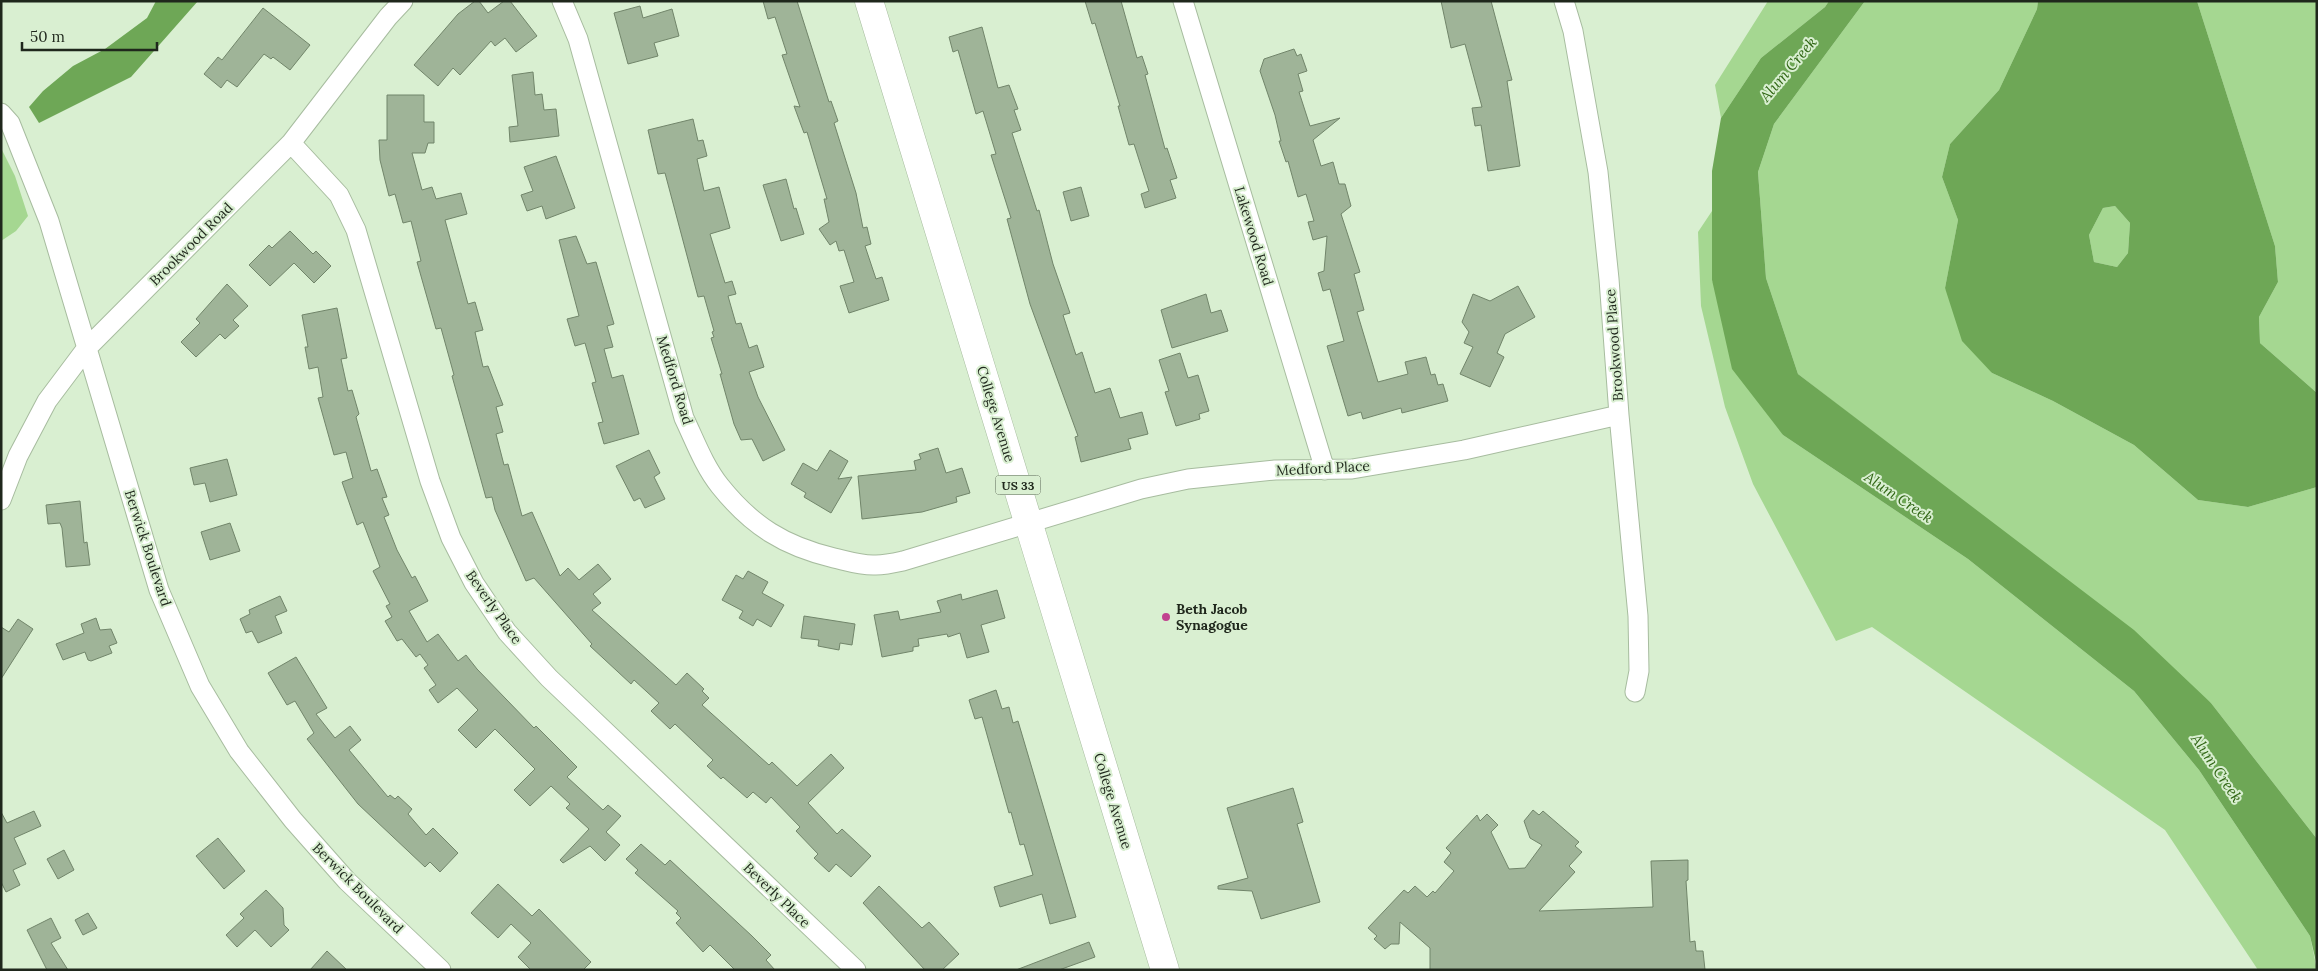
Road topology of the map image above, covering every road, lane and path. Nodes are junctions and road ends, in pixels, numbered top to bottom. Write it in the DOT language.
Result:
graph roads {
  1 [pos="403,1"];
  2 [pos="562,1"];
  3 [pos="870,1"];
  4 [pos="1183,1"];
  5 [pos="1564,1"];
  6 [pos="1,112"];
  7 [pos="291,143"];
  8 [pos="86,349"];
  9 [pos="1619,415"];
  10 [pos="1325,470"];
  11 [pos="1,500"];
  12 [pos="1029,523"];
  13 [pos="1634,692"];
  14 [pos="440,970"];
  15 [pos="856,970"];
  16 [pos="1165,970"];
  1 -- 7 [label="street, Brookwood Road"];
  2 -- 12 [label="street, Medford Road"];
  3 -- 12 [label="main road, College Avenue / US 33"];
  4 -- 10 [label="street, Lakewood Road"];
  5 -- 9 [label="street, Brookwood Place"];
  6 -- 8 [label="street, Berwick Boulevard"];
  7 -- 8 [label="street, Brookwood Road"];
  7 -- 15 [label="street, Beverly Place"];
  8 -- 11 [label="street, Brookwood Road"];
  8 -- 14 [label="street, Berwick Boulevard"];
  9 -- 10 [label="street, Medford Place"];
  9 -- 13 [label="street, Brookwood Place"];
  10 -- 12 [label="street, Medford Place"];
  12 -- 16 [label="main road, College Avenue / US 33"];
}
